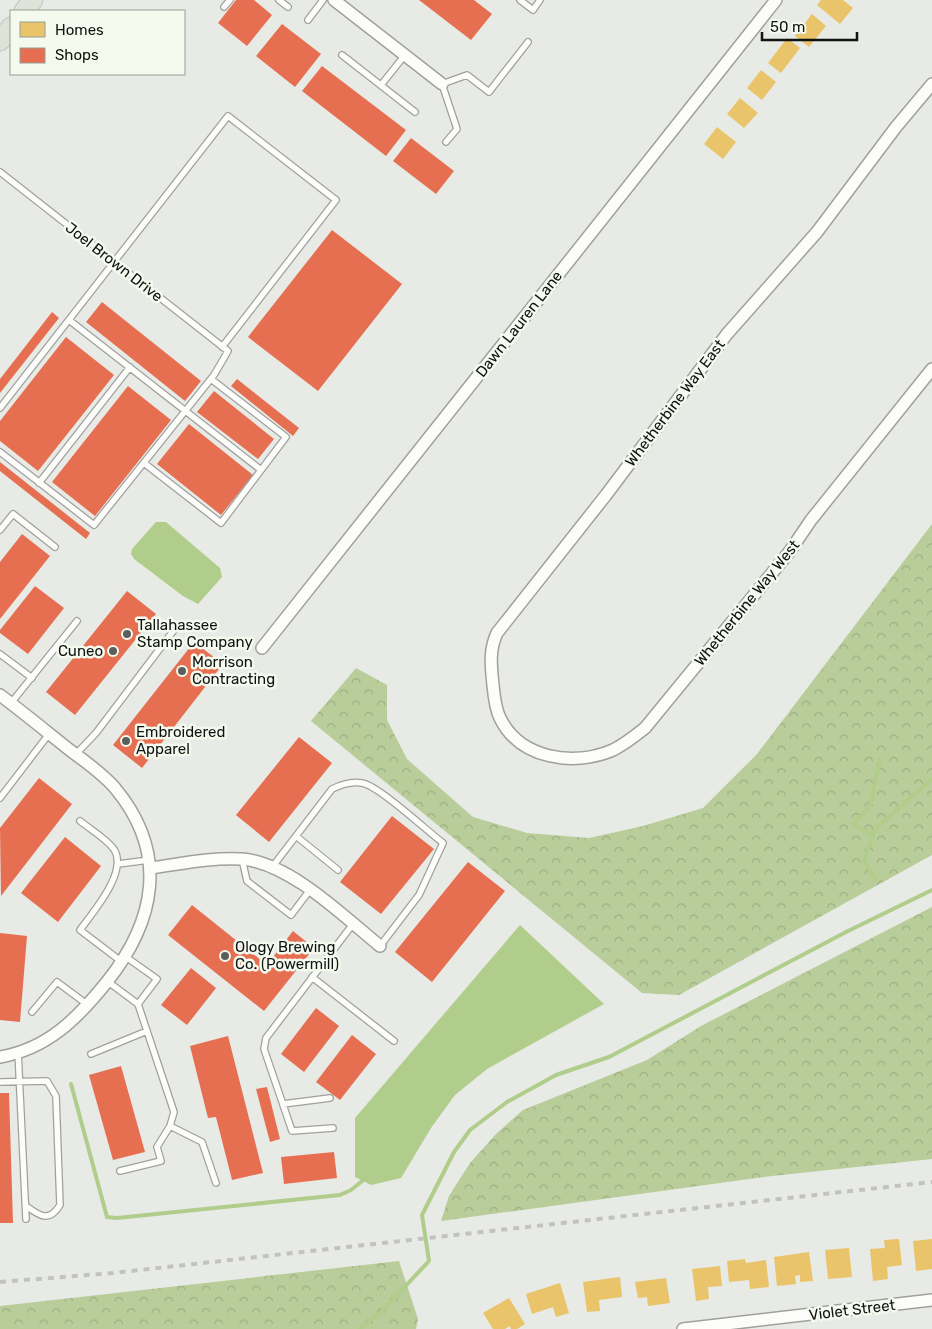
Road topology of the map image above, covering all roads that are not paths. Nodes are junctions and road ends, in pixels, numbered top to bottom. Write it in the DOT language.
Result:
graph roads {
  1 [pos="33,0"];
  2 [pos="230,0"];
  3 [pos="279,0"];
  4 [pos="323,0"];
  5 [pos="334,0"];
  6 [pos="520,0"];
  7 [pos="540,0"];
  8 [pos="776,0"];
  9 [pos="224,7"];
  10 [pos="288,7"];
  11 [pos="25,10"];
  12 [pos="308,20"];
  13 [pos="10,28"];
  14 [pos="0,41"];
  15 [pos="528,42"];
  16 [pos="342,55"];
  17 [pos="405,55"];
  18 [pos="442,84"];
  19 [pos="932,84"];
  20 [pos="381,86"];
  21 [pos="416,112"];
  22 [pos="446,142"];
  23 [pos="0,172"];
  24 [pos="114,262"];
  25 [pos="69,320"];
  26 [pos="222,347"];
  27 [pos="130,367"];
  28 [pos="932,369"];
  29 [pos="211,379"];
  30 [pos="0,408"];
  31 [pos="185,411"];
  32 [pos="0,452"];
  33 [pos="144,463"];
  34 [pos="261,470"];
  35 [pos="39,482"];
  36 [pos="0,530"];
  37 [pos="55,547"];
  38 [pos="77,621"];
  39 [pos="174,630"];
  40 [pos="262,648"];
  41 [pos="0,654"];
  42 [pos="32,678"];
  43 [pos="0,695"];
  44 [pos="11,703"];
  45 [pos="49,734"];
  46 [pos="520,742"];
  47 [pos="76,754"];
  48 [pos="0,798"];
  49 [pos="80,821"];
  50 [pos="296,836"];
  51 [pos="242,859"];
  52 [pos="118,864"];
  53 [pos="150,864"];
  54 [pos="272,866"];
  55 [pos="338,870"];
  56 [pos="310,890"];
  57 [pos="353,924"];
  58 [pos="380,946"];
  59 [pos="124,960"];
  60 [pos="312,977"];
  61 [pos="107,981"];
  62 [pos="138,1004"];
  63 [pos="88,1005"];
  64 [pos="32,1012"];
  65 [pos="147,1031"];
  66 [pos="394,1041"];
  67 [pos="18,1051"];
  68 [pos="91,1054"];
  69 [pos="0,1056"];
  70 [pos="20,1081"];
  71 [pos="0,1082"];
  72 [pos="330,1098"];
  73 [pos="283,1104"];
  74 [pos="170,1126"];
  75 [pos="333,1128"];
  76 [pos="120,1171"];
  77 [pos="216,1182"];
  78 [pos="26,1206"];
  79 [pos="26,1219"];
  80 [pos="932,1300"];
  81 [pos="683,1329"];
  1 -- 11 [label="main road"];
  2 -- 9 [label="lane"];
  3 -- 10 [label="lane"];
  4 -- 12 [label="lane"];
  5 -- 17 [label="street"];
  6 -- 7 [label="lane"];
  8 -- 40 [label="street, Dawn Lauren Lane"];
  13 -- 14 [label="main road"];
  15 -- 18 [label="lane"];
  16 -- 20 [label="lane"];
  17 -- 18 [label="street"];
  17 -- 20 [label="lane"];
  18 -- 22 [label="lane"];
  19 -- 46 [label="street, Whetherbine Way East"];
  20 -- 21 [label="lane"];
  23 -- 24 [label="lane, Joel Brown Drive"];
  24 -- 25 [label="lane"];
  24 -- 26 [label="lane, Joel Brown Drive"];
  24 -- 26 [label="lane"];
  25 -- 27 [label="lane"];
  25 -- 30 [label="lane"];
  26 -- 29 [label="lane, Joel Brown Drive"];
  27 -- 31 [label="lane"];
  27 -- 35 [label="lane"];
  28 -- 46 [label="street, Whetherbine Way West"];
  29 -- 31 [label="lane"];
  29 -- 34 [label="lane"];
  31 -- 33 [label="lane"];
  31 -- 34 [label="lane"];
  32 -- 35 [label="lane"];
  33 -- 34 [label="lane"];
  33 -- 35 [label="lane"];
  36 -- 37 [label="lane"];
  38 -- 42 [label="lane"];
  39 -- 47 [label="lane"];
  41 -- 42 [label="lane"];
  42 -- 44 [label="lane"];
  43 -- 44 [label="street"];
  44 -- 45 [label="street"];
  45 -- 47 [label="street"];
  45 -- 48 [label="lane"];
  47 -- 53 [label="street"];
  49 -- 52 [label="lane"];
  50 -- 54 [label="lane"];
  50 -- 55 [label="lane"];
  50 -- 58 [label="lane"];
  51 -- 53 [label="street"];
  51 -- 54 [label="street"];
  51 -- 56 [label="lane"];
  52 -- 53 [label="lane"];
  52 -- 59 [label="lane"];
  53 -- 59 [label="street"];
  54 -- 56 [label="street"];
  56 -- 57 [label="street"];
  57 -- 58 [label="street"];
  57 -- 60 [label="lane"];
  59 -- 61 [label="street"];
  59 -- 62 [label="lane"];
  60 -- 66 [label="lane"];
  60 -- 73 [label="lane"];
  61 -- 62 [label="lane"];
  61 -- 63 [label="street"];
  62 -- 65 [label="lane"];
  63 -- 64 [label="lane"];
  63 -- 67 [label="street"];
  65 -- 68 [label="lane"];
  65 -- 74 [label="lane"];
  67 -- 69 [label="street"];
  67 -- 70 [label="lane"];
  70 -- 71 [label="lane"];
  70 -- 78 [label="lane"];
  70 -- 78 [label="lane"];
  72 -- 73 [label="lane"];
  73 -- 75 [label="lane"];
  74 -- 76 [label="lane"];
  74 -- 77 [label="lane"];
  78 -- 79 [label="lane"];
  80 -- 81 [label="street, Violet Street"];
}
